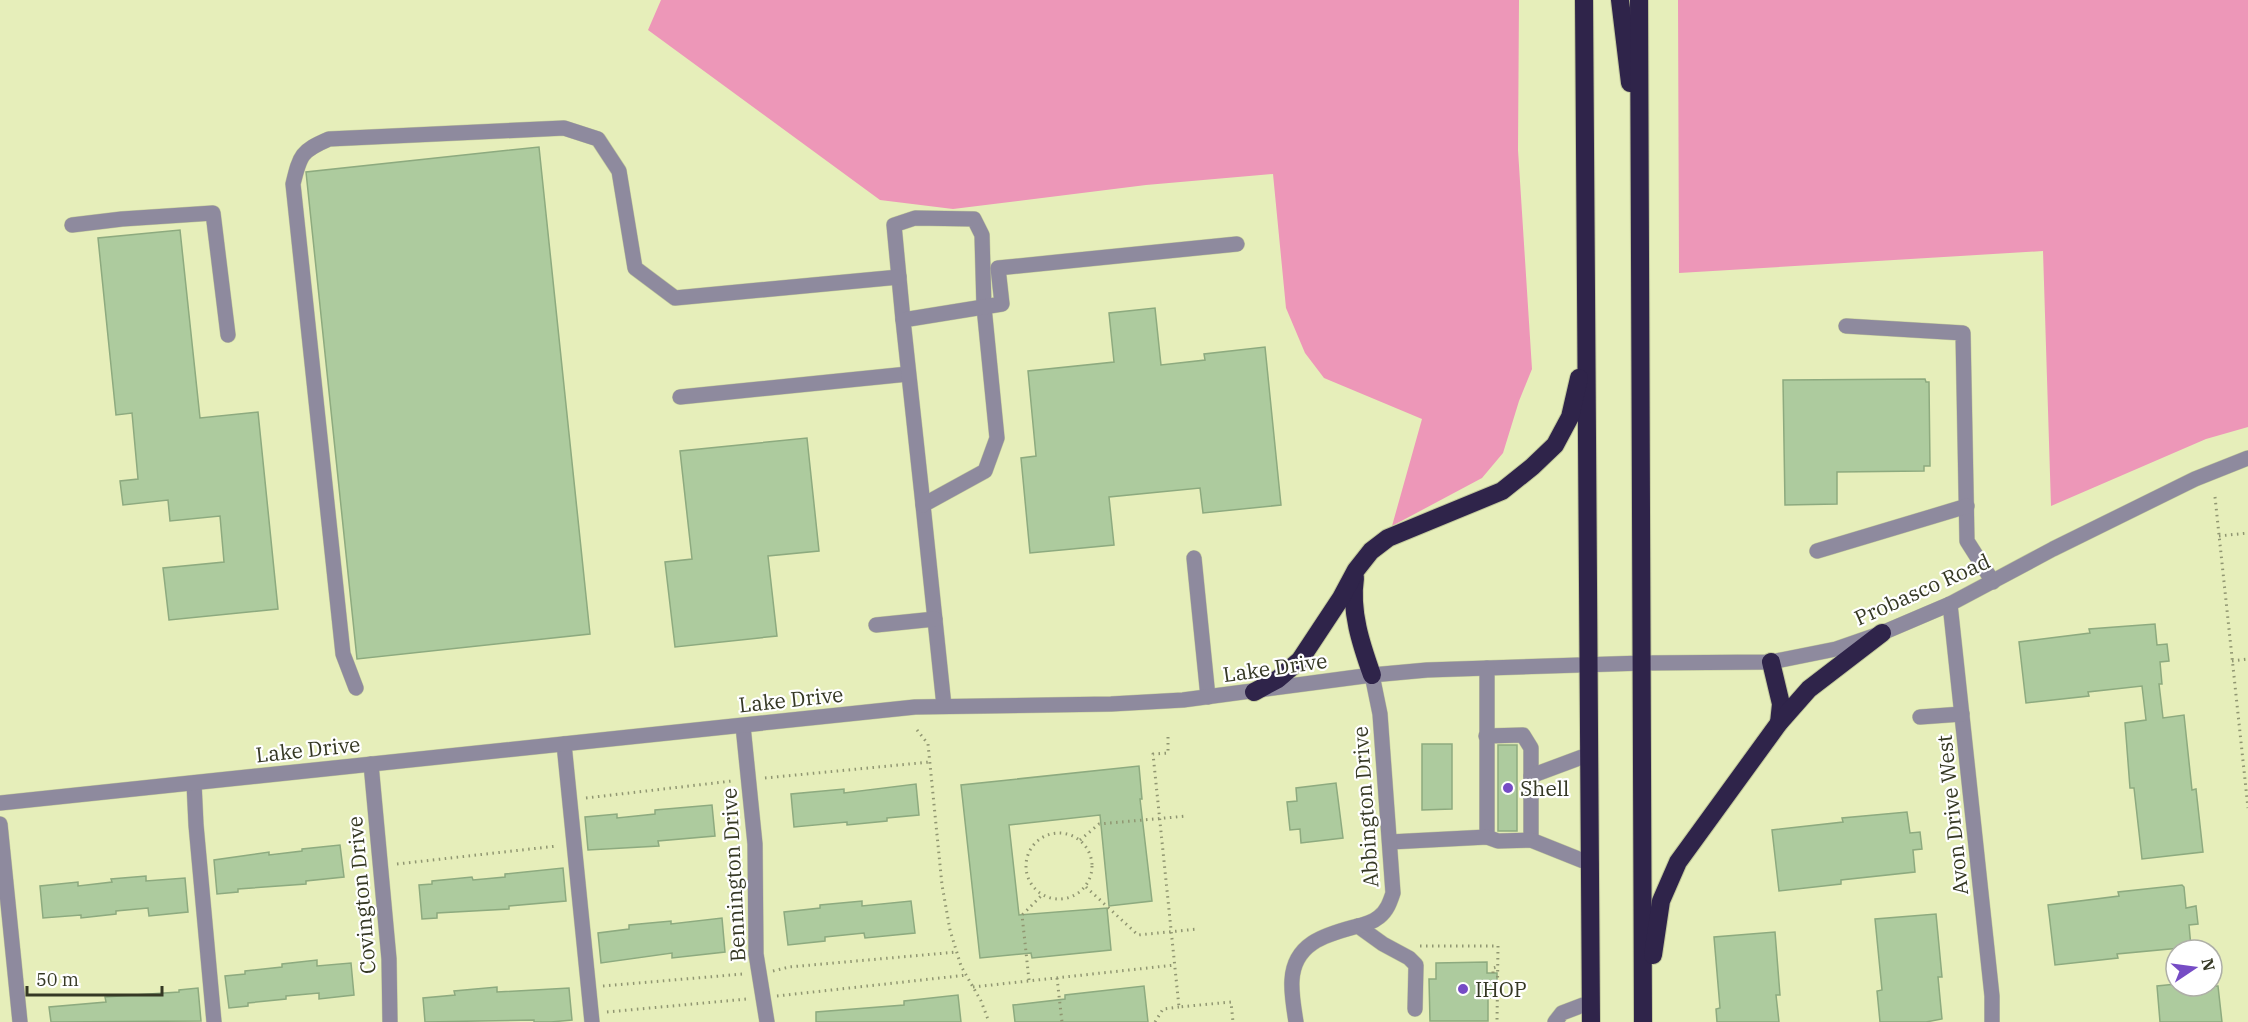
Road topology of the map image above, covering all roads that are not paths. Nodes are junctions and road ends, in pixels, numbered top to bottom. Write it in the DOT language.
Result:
graph roads {
  1 [pos="1584,0"];
  2 [pos="1620,0"];
  3 [pos="1639,0"];
  4 [pos="1640,171"];
  5 [pos="72,225"];
  6 [pos="1237,244"];
  7 [pos="899,277"];
  8 [pos="984,307"];
  9 [pos="903,320"];
  10 [pos="1846,326"];
  11 [pos="228,335"];
  12 [pos="1586,347"];
  13 [pos="908,374"];
  14 [pos="680,398"];
  15 [pos="2248,458"];
  16 [pos="923,505"];
  17 [pos="1967,506"];
  18 [pos="1817,551"];
  19 [pos="1194,558"];
  20 [pos="1356,570"];
  21 [pos="1993,582"];
  22 [pos="1950,604"];
  23 [pos="935,619"];
  24 [pos="876,625"];
  25 [pos="1882,633"];
  26 [pos="1771,662"];
  27 [pos="1643,663"];
  28 [pos="1588,666"];
  29 [pos="1487,668"];
  30 [pos="1372,675"];
  31 [pos="356,688"];
  32 [pos="1254,692"];
  33 [pos="1208,697"];
  34 [pos="944,706"];
  35 [pos="1962,714"];
  36 [pos="1920,717"];
  37 [pos="1779,723"];
  38 [pos="743,726"];
  39 [pos="1486,736"];
  40 [pos="564,744"];
  41 [pos="1590,754"];
  42 [pos="371,764"];
  43 [pos="1532,776"];
  44 [pos="194,783"];
  45 [pos="0,803"];
  46 [pos="0,824"];
  47 [pos="1487,837"];
  48 [pos="1531,840"];
  49 [pos="1390,842"];
  50 [pos="1591,864"];
  51 [pos="1358,926"];
  52 [pos="1591,1002"];
  53 [pos="1415,1009"];
  54 [pos="20,1022"];
  55 [pos="214,1022"];
  56 [pos="390,1022"];
  57 [pos="592,1022"];
  58 [pos="767,1022"];
  59 [pos="1296,1022"];
  60 [pos="1555,1022"];
  61 [pos="1592,1022"];
  62 [pos="1644,1022"];
  63 [pos="1992,1022"];
  1 -- 12 [label="highway"];
  2 -- 4 [label="highway"];
  3 -- 4 [label="highway"];
  4 -- 27 [label="highway"];
  5 -- 11 [label="street"];
  6 -- 8 [label="street"];
  7 -- 8 [label="street"];
  7 -- 9 [label="street"];
  7 -- 31 [label="street"];
  8 -- 9 [label="street"];
  8 -- 16 [label="street"];
  9 -- 13 [label="street"];
  10 -- 17 [label="street"];
  12 -- 20 [label="highway"];
  12 -- 28 [label="highway"];
  13 -- 14 [label="street"];
  13 -- 16 [label="street"];
  15 -- 21 [label="street, Probasco Road"];
  16 -- 23 [label="street"];
  17 -- 18 [label="street"];
  17 -- 21 [label="street"];
  19 -- 33 [label="street"];
  20 -- 30 [label="highway"];
  20 -- 32 [label="highway"];
  21 -- 22 [label="street, Probasco Road"];
  22 -- 25 [label="street, Probasco Road"];
  22 -- 35 [label="street, Avon Drive West"];
  23 -- 24 [label="street"];
  23 -- 34 [label="street"];
  25 -- 26 [label="street, Probasco Road"];
  25 -- 37 [label="highway"];
  26 -- 27 [label="street, Probasco Road"];
  26 -- 37 [label="highway"];
  27 -- 28 [label="street, Probasco Road"];
  27 -- 62 [label="highway"];
  28 -- 29 [label="street, Lake Drive"];
  28 -- 41 [label="highway"];
  29 -- 30 [label="street, Lake Drive"];
  29 -- 39 [label="street"];
  30 -- 32 [label="street, Lake Drive"];
  30 -- 49 [label="street, Abbington Drive"];
  32 -- 33 [label="street, Lake Drive"];
  33 -- 34 [label="street, Lake Drive"];
  34 -- 38 [label="street, Lake Drive"];
  35 -- 36 [label="street"];
  35 -- 63 [label="street, Avon Drive West"];
  37 -- 62 [label="highway"];
  38 -- 40 [label="street, Lake Drive"];
  38 -- 58 [label="street, Bennington Drive"];
  39 -- 43 [label="street"];
  39 -- 47 [label="street"];
  40 -- 42 [label="street, Lake Drive"];
  40 -- 57 [label="street"];
  41 -- 43 [label="street"];
  41 -- 50 [label="highway"];
  42 -- 44 [label="street, Lake Drive"];
  42 -- 56 [label="street, Covington Drive"];
  43 -- 48 [label="street"];
  44 -- 45 [label="street, Lake Drive"];
  44 -- 55 [label="street"];
  46 -- 54 [label="street"];
  47 -- 48 [label="street"];
  47 -- 49 [label="street"];
  48 -- 50 [label="street"];
  49 -- 51 [label="street, Abbington Drive"];
  50 -- 52 [label="highway"];
  51 -- 53 [label="street"];
  51 -- 59 [label="street, Abbington Drive"];
  52 -- 60 [label="street"];
  52 -- 61 [label="highway"];
}
